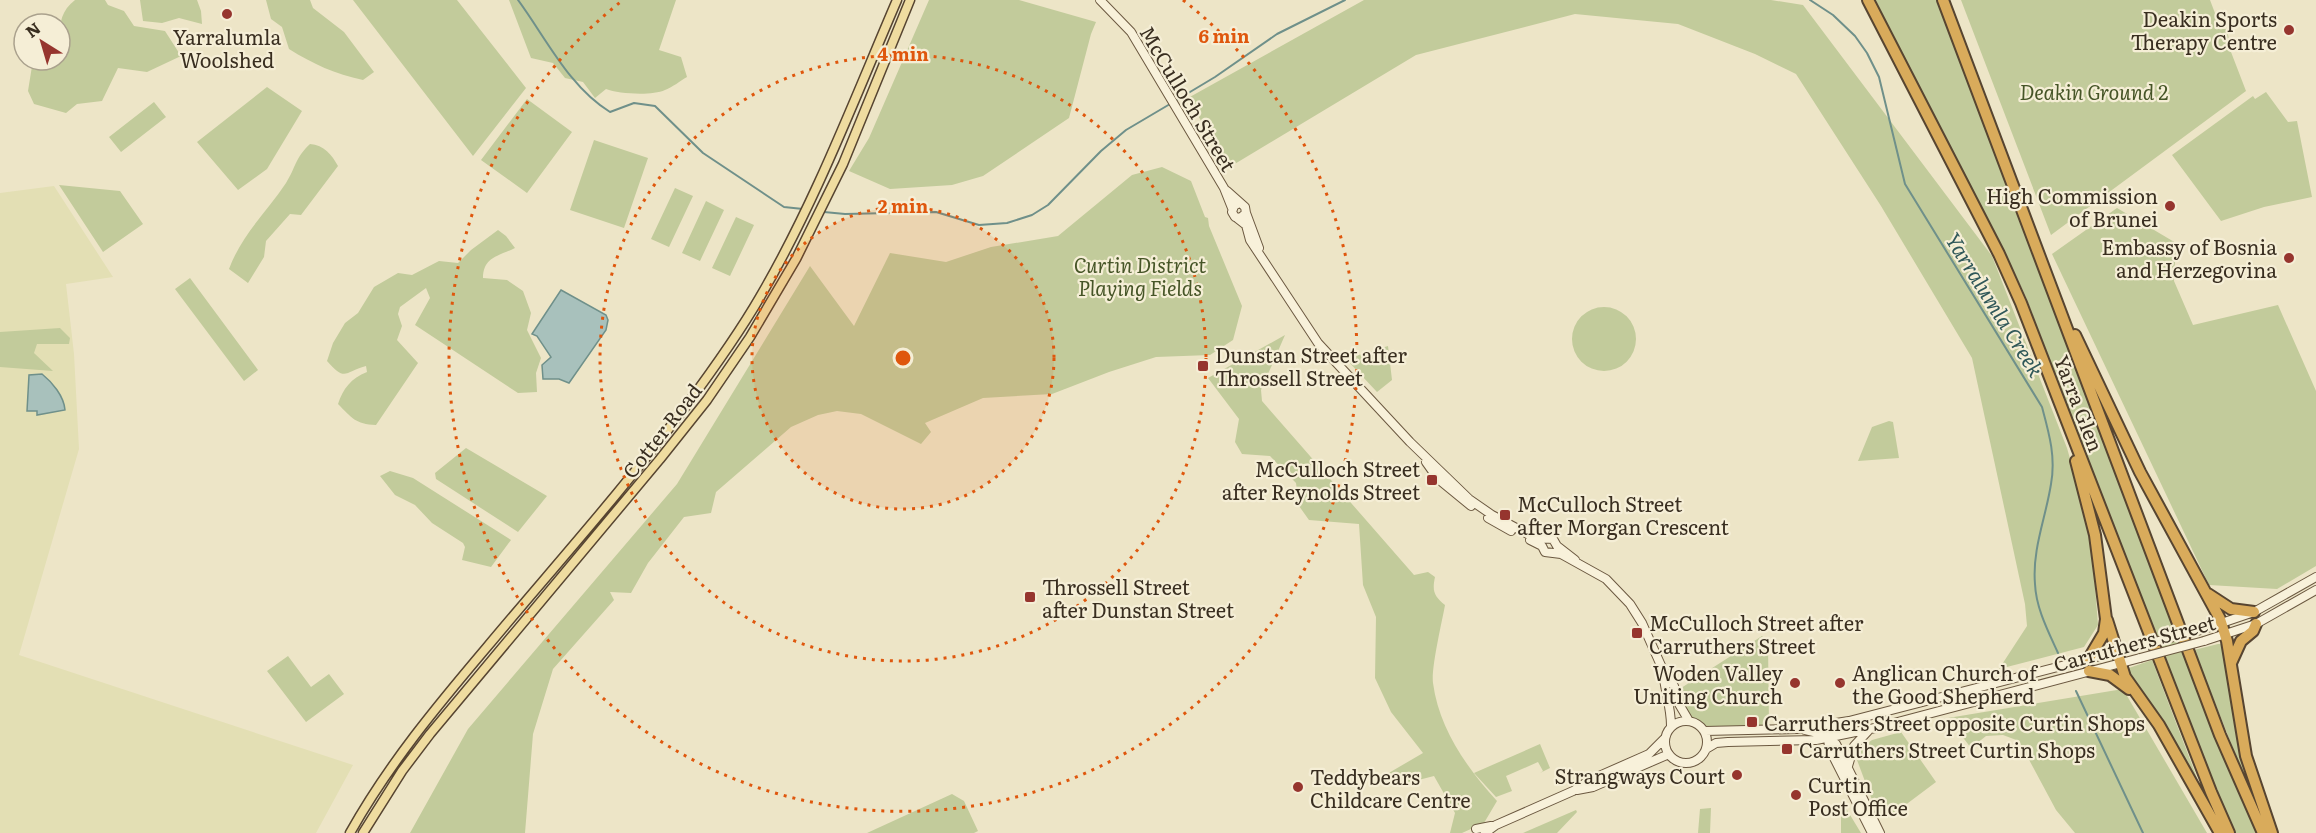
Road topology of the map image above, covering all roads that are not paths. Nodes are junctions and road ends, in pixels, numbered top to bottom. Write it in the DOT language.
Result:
graph roads {
  1 [pos="897,0"];
  2 [pos="910,0"];
  3 [pos="1100,0"];
  4 [pos="1868,0"];
  5 [pos="1943,0"];
  6 [pos="1235,206"];
  7 [pos="1246,213"];
  8 [pos="2023,216"];
  9 [pos="1238,218"];
  10 [pos="1260,252"];
  11 [pos="2065,414"];
  12 [pos="1543,543"];
  13 [pos="1554,549"];
  14 [pos="2316,577"];
  15 [pos="2314,592"];
  16 [pos="2207,594"];
  17 [pos="2254,612"];
  18 [pos="2106,619"];
  19 [pos="2256,624"];
  20 [pos="2223,629"];
  21 [pos="2119,657"];
  22 [pos="2088,660"];
  23 [pos="2231,663"];
  24 [pos="1663,670"];
  25 [pos="2089,672"];
  26 [pos="2140,699"];
  27 [pos="1689,721"];
  28 [pos="1849,721"];
  29 [pos="1671,726"];
  30 [pos="1797,729"];
  31 [pos="1875,729"];
  32 [pos="1705,731"];
  33 [pos="1828,737"];
  34 [pos="1665,738"];
  35 [pos="1706,749"];
  36 [pos="1669,754"];
  37 [pos="1848,767"];
  38 [pos="1573,790"];
  39 [pos="1496,825"];
  40 [pos="1479,831"];
  41 [pos="350,833"];
  42 [pos="363,833"];
  43 [pos="1468,833"];
  44 [pos="1485,833"];
  45 [pos="1872,833"];
  46 [pos="1880,833"];
  47 [pos="2220,833"];
  48 [pos="2229,833"];
  49 [pos="2263,833"];
  50 [pos="2272,833"];
  1 -- 41 [label="main road, Cotter Road"];
  2 -- 42 [label="main road, Cotter Road"];
  3 -- 6 [label="main road, McCulloch Street"];
  4 -- 11 [label="highway, Yarra Glen"];
  5 -- 8 [label="highway, Yarra Glen"];
  6 -- 7 [label="main road"];
  6 -- 9 [label="main road"];
  7 -- 9 [label="main road"];
  7 -- 10 [label="main road"];
  8 -- 16 [label="highway"];
  8 -- 49 [label="highway, Yarra Glen"];
  9 -- 10 [label="main road"];
  10 -- 12 [label="main road"];
  11 -- 18 [label="highway"];
  11 -- 48 [label="highway, Yarra Glen"];
  12 -- 13 [label="main road"];
  12 -- 13 [label="main road"];
  13 -- 24 [label="main road"];
  14 -- 17 [label="main road, Carruthers Street"];
  15 -- 19 [label="main road, Carruthers Street"];
  16 -- 17 [label="highway"];
  16 -- 20 [label="highway"];
  17 -- 20 [label="main road, Carruthers Street"];
  18 -- 21 [label="highway"];
  18 -- 22 [label="highway"];
  19 -- 20 [label="main road, Carruthers Street"];
  19 -- 23 [label="highway"];
  20 -- 21 [label="main road, Carruthers Street, bridge"];
  20 -- 21 [label="main road, Carruthers Street, bridge"];
  20 -- 23 [label="highway"];
  21 -- 22 [label="main road, Carruthers Street"];
  21 -- 25 [label="main road, Carruthers Street"];
  21 -- 26 [label="highway"];
  22 -- 28 [label="main road, Carruthers Street"];
  23 -- 50 [label="highway"];
  24 -- 27 [label="main road"];
  24 -- 29 [label="main road"];
  25 -- 26 [label="highway"];
  25 -- 31 [label="main road, Carruthers Street"];
  26 -- 47 [label="highway"];
  27 -- 29 [label="main road"];
  27 -- 32 [label="main road"];
  28 -- 30 [label="main road, Carruthers Street"];
  28 -- 33 [label="main road"];
  29 -- 34 [label="main road"];
  30 -- 32 [label="main road, Carruthers Street"];
  30 -- 33 [label="main road"];
  31 -- 33 [label="main road, Carruthers Street"];
  31 -- 37 [label="main road"];
  32 -- 35 [label="main road"];
  33 -- 35 [label="main road, Carruthers Street"];
  33 -- 37 [label="main road"];
  33 -- 45 [label="main road"];
  34 -- 36 [label="main road"];
  34 -- 38 [label="main road"];
  35 -- 36 [label="main road"];
  36 -- 38 [label="main road"];
  37 -- 46 [label="main road"];
  38 -- 39 [label="main road"];
  39 -- 40 [label="main road"];
  39 -- 44 [label="main road"];
  40 -- 43 [label="main road"];
}
